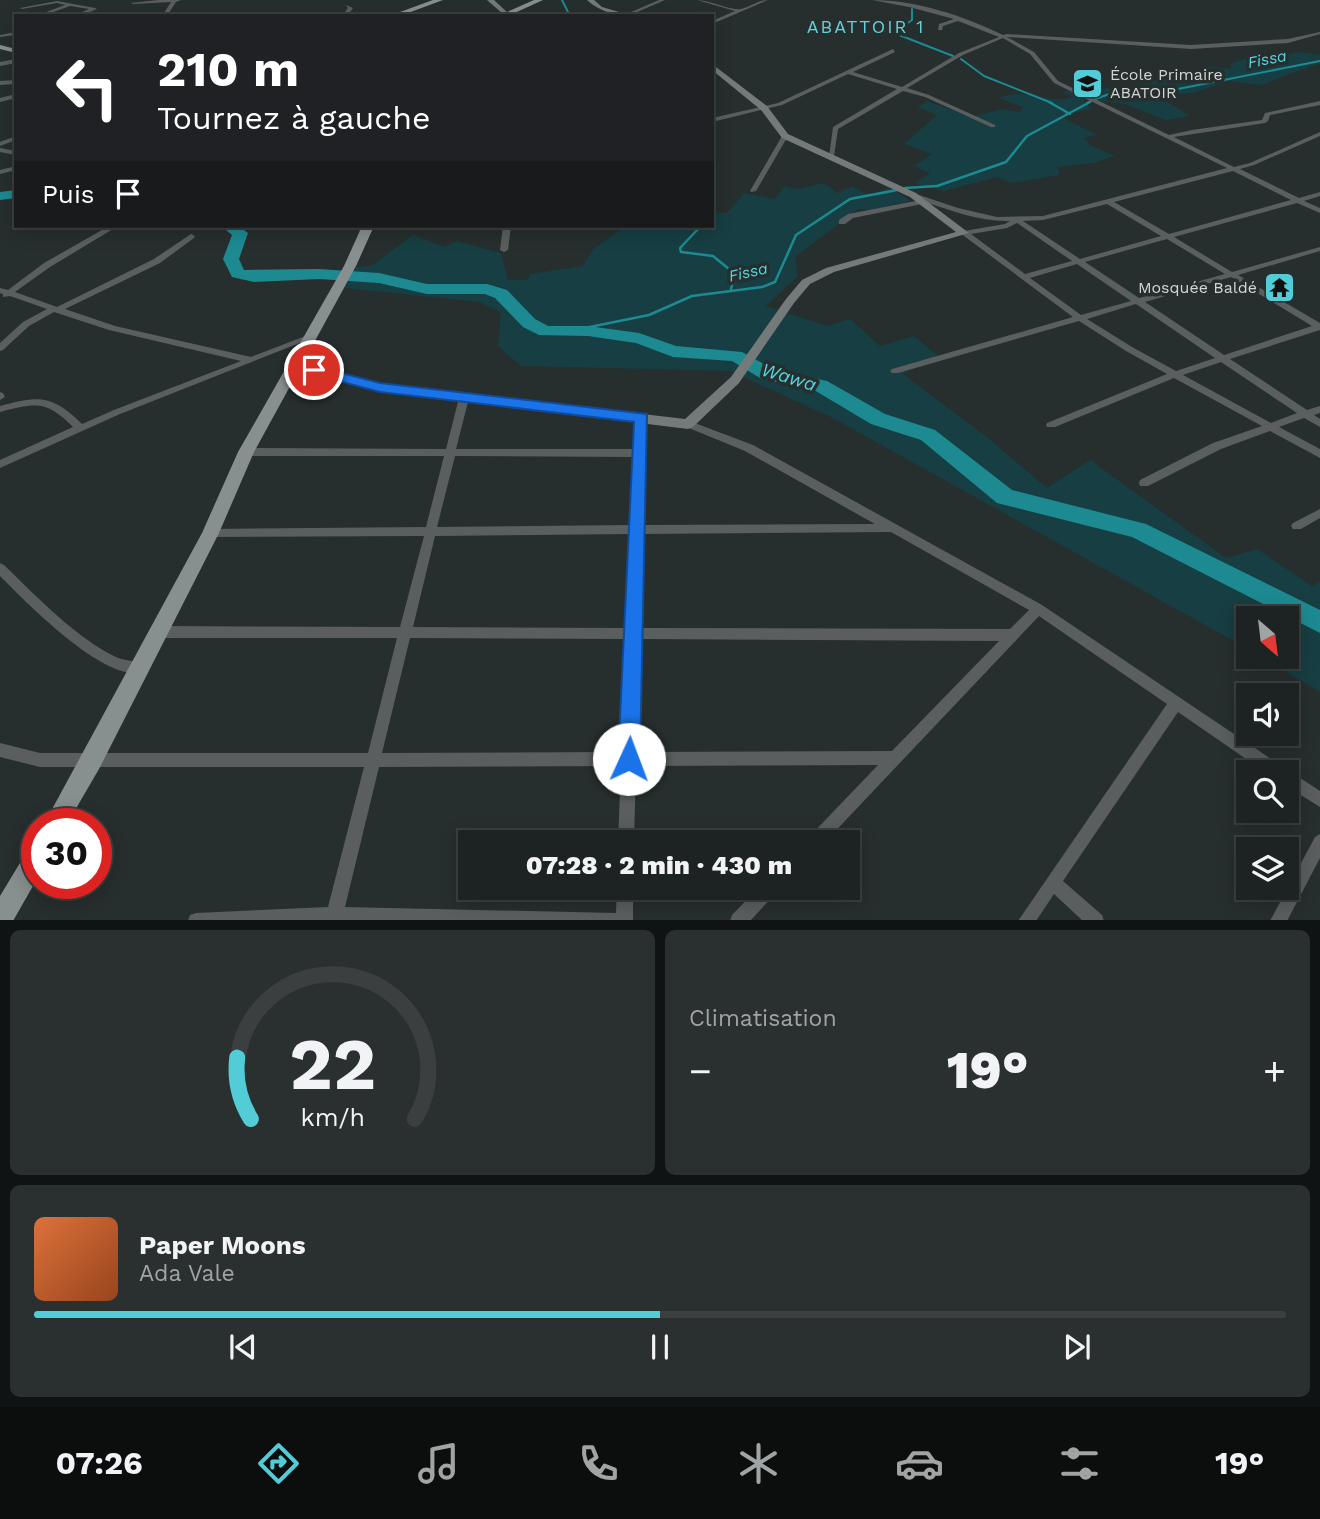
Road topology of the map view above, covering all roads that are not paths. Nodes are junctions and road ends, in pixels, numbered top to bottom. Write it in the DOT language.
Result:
graph roads {
  1 [pos="87,0"];
  2 [pos="440,0"];
  3 [pos="490,0"];
  4 [pos="540,0"];
  5 [pos="590,0"];
  6 [pos="663,0"];
  7 [pos="699,0"];
  8 [pos="766,0"];
  9 [pos="874,0"];
  10 [pos="881,0"];
  11 [pos="160,1"];
  12 [pos="176,1"];
  13 [pos="152,2"];
  14 [pos="133,3"];
  15 [pos="70,4"];
  16 [pos="348,6"];
  17 [pos="22,8"];
  18 [pos="496,8"];
  19 [pos="739,11"];
  20 [pos="508,12"];
  21 [pos="48,13"];
  22 [pos="80,14"];
  23 [pos="131,14"];
  24 [pos="346,14"];
  25 [pos="398,14"];
  26 [pos="624,14"];
  27 [pos="630,14"];
  28 [pos="956,20"];
  29 [pos="714,22"];
  30 [pos="940,29"];
  31 [pos="1320,33"];
  32 [pos="1002,36"];
  33 [pos="893,51"];
  34 [pos="714,68"];
  35 [pos="847,72"];
  36 [pos="903,88"];
  37 [pos="1320,103"];
  38 [pos="764,108"];
  39 [pos="714,120"];
  40 [pos="993,126"];
  41 [pos="1320,134"];
  42 [pos="785,136"];
  43 [pos="1168,137"];
  44 [pos="831,156"];
  45 [pos="1234,169"];
  46 [pos="753,191"];
  47 [pos="1320,194"];
  48 [pos="918,198"];
  49 [pos="1108,201"];
  50 [pos="1301,202"];
  51 [pos="1320,211"];
  52 [pos="1017,220"];
  53 [pos="842,222"];
  54 [pos="111,228"];
  55 [pos="367,228"];
  56 [pos="507,228"];
  57 [pos="964,233"];
  58 [pos="191,236"];
  59 [pos="1169,237"];
  60 [pos="1320,249"];
  61 [pos="504,250"];
  62 [pos="1079,262"];
  63 [pos="1232,274"];
  64 [pos="1023,277"];
  65 [pos="3,294"];
  66 [pos="1138,301"];
  67 [pos="56,309"];
  68 [pos="1080,318"];
  69 [pos="1320,326"];
  70 [pos="311,337"];
  71 [pos="0,348"];
  72 [pos="1222,358"];
  73 [pos="251,360"];
  74 [pos="294,365"];
  75 [pos="895,371"];
  76 [pos="1175,374"];
  77 [pos="464,398"];
  78 [pos="0,409"];
  79 [pos="1320,409"];
  80 [pos="1306,414"];
  81 [pos="641,418"];
  82 [pos="688,424"];
  83 [pos="1320,424"];
  84 [pos="1051,425"];
  85 [pos="80,428"];
  86 [pos="1270,428"];
  87 [pos="246,452"];
  88 [pos="452,452"];
  89 [pos="640,453"];
  90 [pos="1320,454"];
  91 [pos="0,464"];
  92 [pos="1144,483"];
  93 [pos="1320,513"];
  94 [pos="1297,526"];
  95 [pos="895,528"];
  96 [pos="638,530"];
  97 [pos="432,531"];
  98 [pos="210,533"];
  99 [pos="0,568"];
  100 [pos="1038,609"];
  101 [pos="159,632"];
  102 [pos="406,633"];
  103 [pos="634,634"];
  104 [pos="1013,635"];
  105 [pos="140,668"];
  106 [pos="1176,703"];
  107 [pos="0,750"];
  108 [pos="895,758"];
  109 [pos="629,759"];
  110 [pos="374,760"];
  111 [pos="1260,760"];
  112 [pos="92,761"];
  113 [pos="1299,786"];
  114 [pos="1320,800"];
  115 [pos="64,808"];
  116 [pos="626,830"];
  117 [pos="826,830"];
  118 [pos="1320,842"];
  119 [pos="1053,882"];
  120 [pos="21,883"];
  121 [pos="625,900"];
  122 [pos="757,900"];
  123 [pos="334,918"];
  124 [pos="0,919"];
  125 [pos="196,920"];
  126 [pos="624,920"];
  127 [pos="738,920"];
  128 [pos="1026,920"];
  129 [pos="1096,920"];
  130 [pos="1278,920"];
  1 -- 15 [label="street"];
  2 -- 25 [label="main road"];
  3 -- 18 [label="street"];
  4 -- 20 [label="main road"];
  5 -- 26 [label="street"];
  6 -- 27 [label="street"];
  7 -- 19 [label="street"];
  8 -- 19 [label="street"];
  9 -- 10 [label="street"];
  10 -- 28 [label="street"];
  11 -- 12 [label="street"];
  11 -- 13 [label="street"];
  13 -- 14 [label="street"];
  13 -- 23 [label="street"];
  15 -- 17 [label="street"];
  15 -- 21 [label="street"];
  15 -- 22 [label="street"];
  16 -- 24 [label="street"];
  18 -- 20 [label="street"];
  18 -- 20 [label="street"];
  19 -- 29 [label="street"];
  28 -- 30 [label="street"];
  28 -- 32 [label="street"];
  31 -- 32 [label="street"];
  32 -- 36 [label="street"];
  32 -- 43 [label="street"];
  33 -- 35 [label="street"];
  34 -- 38 [label="street"];
  35 -- 36 [label="street"];
  35 -- 38 [label="street"];
  36 -- 40 [label="street"];
  36 -- 44 [label="street"];
  37 -- 43 [label="street"];
  38 -- 39 [label="street"];
  38 -- 42 [label="street"];
  41 -- 45 [label="street"];
  42 -- 44 [label="street"];
  42 -- 46 [label="street"];
  43 -- 45 [label="street"];
  44 -- 48 [label="street"];
  45 -- 49 [label="street"];
  45 -- 50 [label="street"];
  47 -- 50 [label="street"];
  48 -- 52 [label="street"];
  48 -- 53 [label="street"];
  48 -- 57 [label="street"];
  49 -- 52 [label="street"];
  49 -- 59 [label="street"];
  50 -- 51 [label="street"];
  50 -- 59 [label="street"];
  52 -- 57 [label="street"];
  52 -- 62 [label="street"];
  54 -- 65 [label="street"];
  55 -- 70 [label="main road"];
  56 -- 61 [label="street"];
  57 -- 64 [label="street"];
  57 -- 82 [label="street"];
  58 -- 67 [label="street"];
  59 -- 62 [label="street"];
  59 -- 63 [label="street"];
  60 -- 63 [label="street"];
  62 -- 64 [label="street"];
  62 -- 66 [label="street"];
  63 -- 66 [label="street"];
  63 -- 69 [label="street"];
  64 -- 68 [label="street"];
  65 -- 67 [label="street"];
  66 -- 68 [label="street"];
  66 -- 72 [label="street"];
  67 -- 71 [label="street"];
  67 -- 73 [label="street"];
  68 -- 75 [label="street"];
  68 -- 76 [label="street"];
  69 -- 72 [label="street"];
  70 -- 73 [label="street"];
  70 -- 74 [label="main road"];
  72 -- 76 [label="street"];
  72 -- 80 [label="street"];
  73 -- 85 [label="street"];
  74 -- 77 [label="street"];
  74 -- 87 [label="main road"];
  76 -- 84 [label="street"];
  76 -- 86 [label="street"];
  77 -- 81 [label="street"];
  77 -- 88 [label="street"];
  78 -- 85 [label="street"];
  79 -- 80 [label="street"];
  80 -- 83 [label="street"];
  80 -- 86 [label="street"];
  81 -- 82 [label="street"];
  81 -- 89 [label="street"];
  82 -- 95 [label="street"];
  85 -- 91 [label="street"];
  86 -- 90 [label="street"];
  86 -- 92 [label="street"];
  87 -- 88 [label="street"];
  87 -- 98 [label="main road"];
  88 -- 89 [label="street"];
  88 -- 97 [label="street"];
  89 -- 96 [label="street"];
  93 -- 94 [label="street"];
  95 -- 96 [label="street"];
  95 -- 100 [label="street"];
  96 -- 97 [label="street"];
  96 -- 103 [label="street"];
  97 -- 98 [label="street"];
  97 -- 102 [label="street"];
  98 -- 101 [label="main road"];
  99 -- 105 [label="street"];
  100 -- 104 [label="street"];
  100 -- 106 [label="street"];
  101 -- 102 [label="street"];
  101 -- 105 [label="main road"];
  102 -- 103 [label="street"];
  102 -- 110 [label="street"];
  103 -- 104 [label="street"];
  103 -- 109 [label="street"];
  104 -- 108 [label="street"];
  105 -- 112 [label="main road"];
  106 -- 111 [label="street"];
  106 -- 119 [label="street"];
  107 -- 112 [label="street"];
  108 -- 109 [label="street"];
  108 -- 117 [label="street"];
  109 -- 110 [label="street"];
  109 -- 116 [label="street"];
  110 -- 112 [label="street"];
  110 -- 123 [label="street"];
  112 -- 115 [label="main road"];
  113 -- 114 [label="street"];
  118 -- 130 [label="street"];
  119 -- 128 [label="street"];
  119 -- 129 [label="street"];
  120 -- 124 [label="main road"];
  121 -- 126 [label="street"];
  122 -- 127 [label="street"];
  123 -- 125 [label="street"];
  123 -- 126 [label="street"];
}
